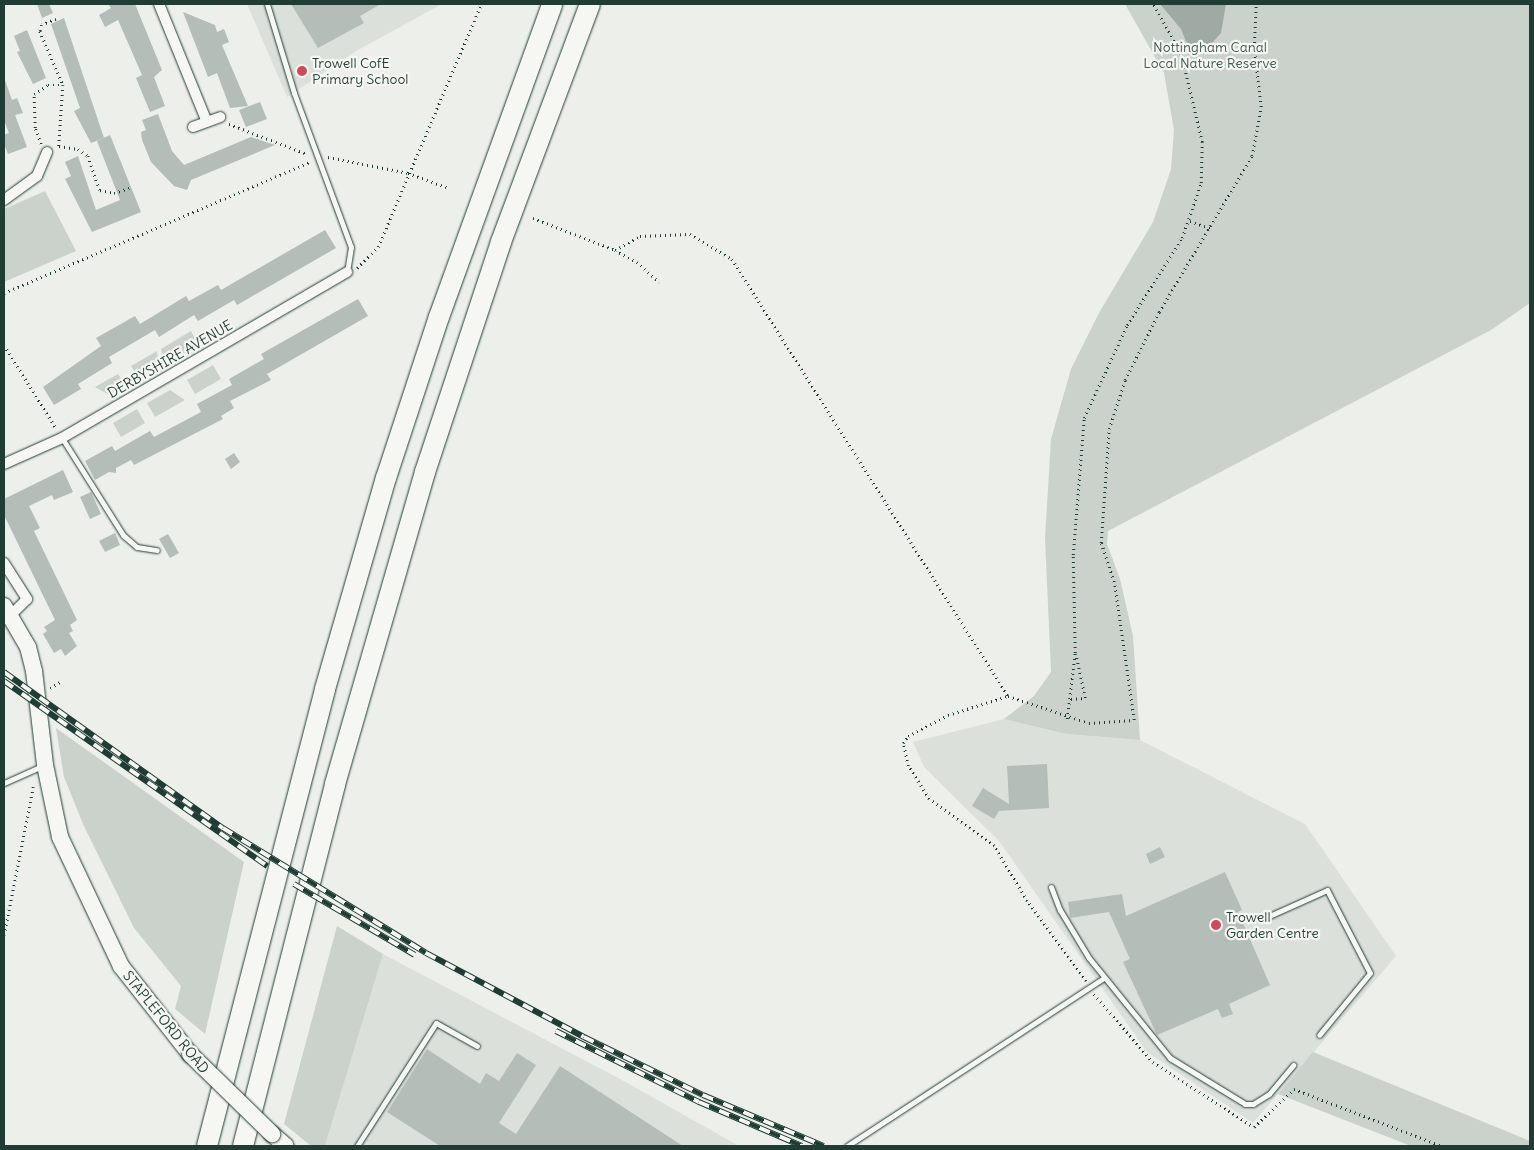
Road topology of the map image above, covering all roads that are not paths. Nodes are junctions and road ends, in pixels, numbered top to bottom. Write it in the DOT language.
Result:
graph roads {
  1 [pos="159,4"];
  2 [pos="267,4"];
  3 [pos="552,4"];
  4 [pos="590,4"];
  5 [pos="220,117"];
  6 [pos="207,122"];
  7 [pos="193,127"];
  8 [pos="47,152"];
  9 [pos="4,200"];
  10 [pos="347,272"];
  11 [pos="62,438"];
  12 [pos="4,464"];
  13 [pos="157,550"];
  14 [pos="4,563"];
  15 [pos="7,611"];
  16 [pos="41,767"];
  17 [pos="4,783"];
  18 [pos="1051,887"];
  19 [pos="1267,917"];
  20 [pos="1104,978"];
  21 [pos="1319,1035"];
  22 [pos="477,1046"];
  23 [pos="1293,1065"];
  24 [pos="207,1146"];
  25 [pos="243,1146"];
  26 [pos="286,1146"];
  27 [pos="357,1146"];
  28 [pos="848,1146"];
  1 -- 6 [label="street"];
  2 -- 10 [label="lane"];
  3 -- 24 [label="highway"];
  4 -- 25 [label="highway"];
  5 -- 6 [label="street"];
  6 -- 7 [label="street"];
  8 -- 9 [label="street"];
  10 -- 11 [label="street, DERBYSHIRE AVENUE"];
  11 -- 12 [label="street, DERBYSHIRE AVENUE"];
  11 -- 13 [label="lane"];
  14 -- 15 [label="street, STAPLEFORD ROAD"];
  15 -- 16 [label="main road, STAPLEFORD ROAD"];
  16 -- 17 [label="lane"];
  16 -- 26 [label="main road, STAPLEFORD ROAD, bridge"];
  18 -- 20 [label="lane"];
  19 -- 21 [label="lane"];
  20 -- 23 [label="lane"];
  20 -- 28 [label="lane"];
  22 -- 27 [label="lane"];
}
